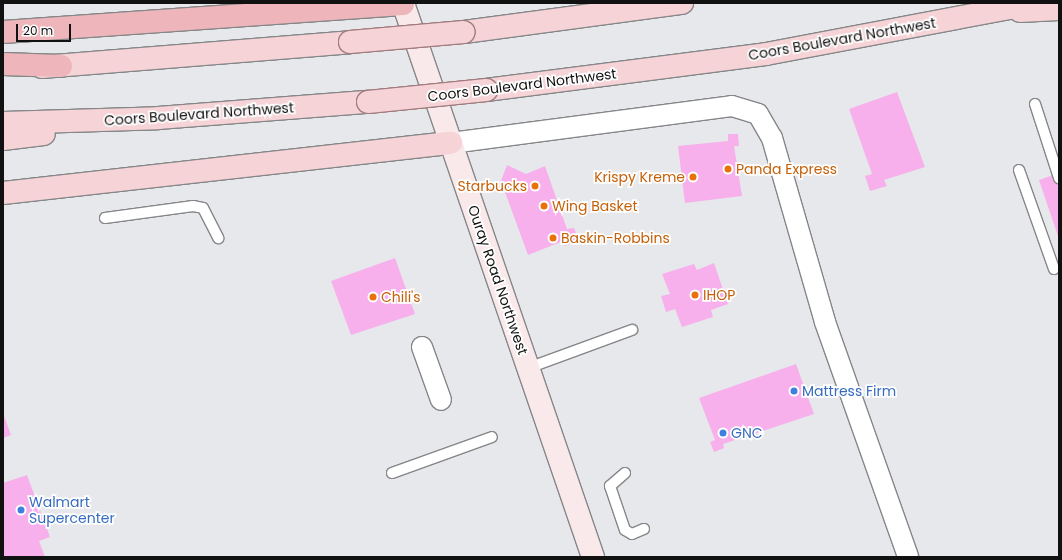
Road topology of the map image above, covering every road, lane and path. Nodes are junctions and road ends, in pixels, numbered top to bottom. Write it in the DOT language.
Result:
graph roads {
  1 [pos="405,3"];
  2 [pos="682,3"];
  3 [pos="1035,3"];
  4 [pos="1059,9"];
  5 [pos="993,12"];
  6 [pos="3,32"];
  7 [pos="3,64"];
  8 [pos="61,66"];
  9 [pos="3,69"];
  10 [pos="1035,104"];
  11 [pos="158,118"];
  12 [pos="3,123"];
  13 [pos="3,139"];
  14 [pos="451,143"];
  15 [pos="1019,170"];
  16 [pos="1059,178"];
  17 [pos="3,193"];
  18 [pos="105,218"];
  19 [pos="218,238"];
  20 [pos="1054,269"];
  21 [pos="632,330"];
  22 [pos="422,346"];
  23 [pos="528,368"];
  24 [pos="441,400"];
  25 [pos="492,437"];
  26 [pos="392,473"];
  27 [pos="625,473"];
  28 [pos="644,529"];
  29 [pos="593,557"];
  30 [pos="908,557"];
  1 -- 6 [label="highway"];
  1 -- 14 [label="street, Ouray Road Northwest"];
  2 -- 8 [label="main road, bridge"];
  3 -- 5 [label="main road, Coors Boulevard Northwest"];
  4 -- 5 [label="main road"];
  5 -- 11 [label="main road, Coors Boulevard Northwest, bridge"];
  7 -- 8 [label="highway"];
  8 -- 9 [label="main road"];
  10 -- 16 [label="lane"];
  11 -- 12 [label="main road, Coors Boulevard Northwest"];
  11 -- 13 [label="main road"];
  14 -- 17 [label="main road"];
  14 -- 23 [label="street, Ouray Road Northwest"];
  14 -- 30 [label="street"];
  15 -- 20 [label="lane"];
  18 -- 19 [label="lane"];
  21 -- 23 [label="lane"];
  22 -- 24 [label="street"];
  23 -- 29 [label="street, Ouray Road Northwest"];
  25 -- 26 [label="lane"];
  27 -- 28 [label="lane"];
}
